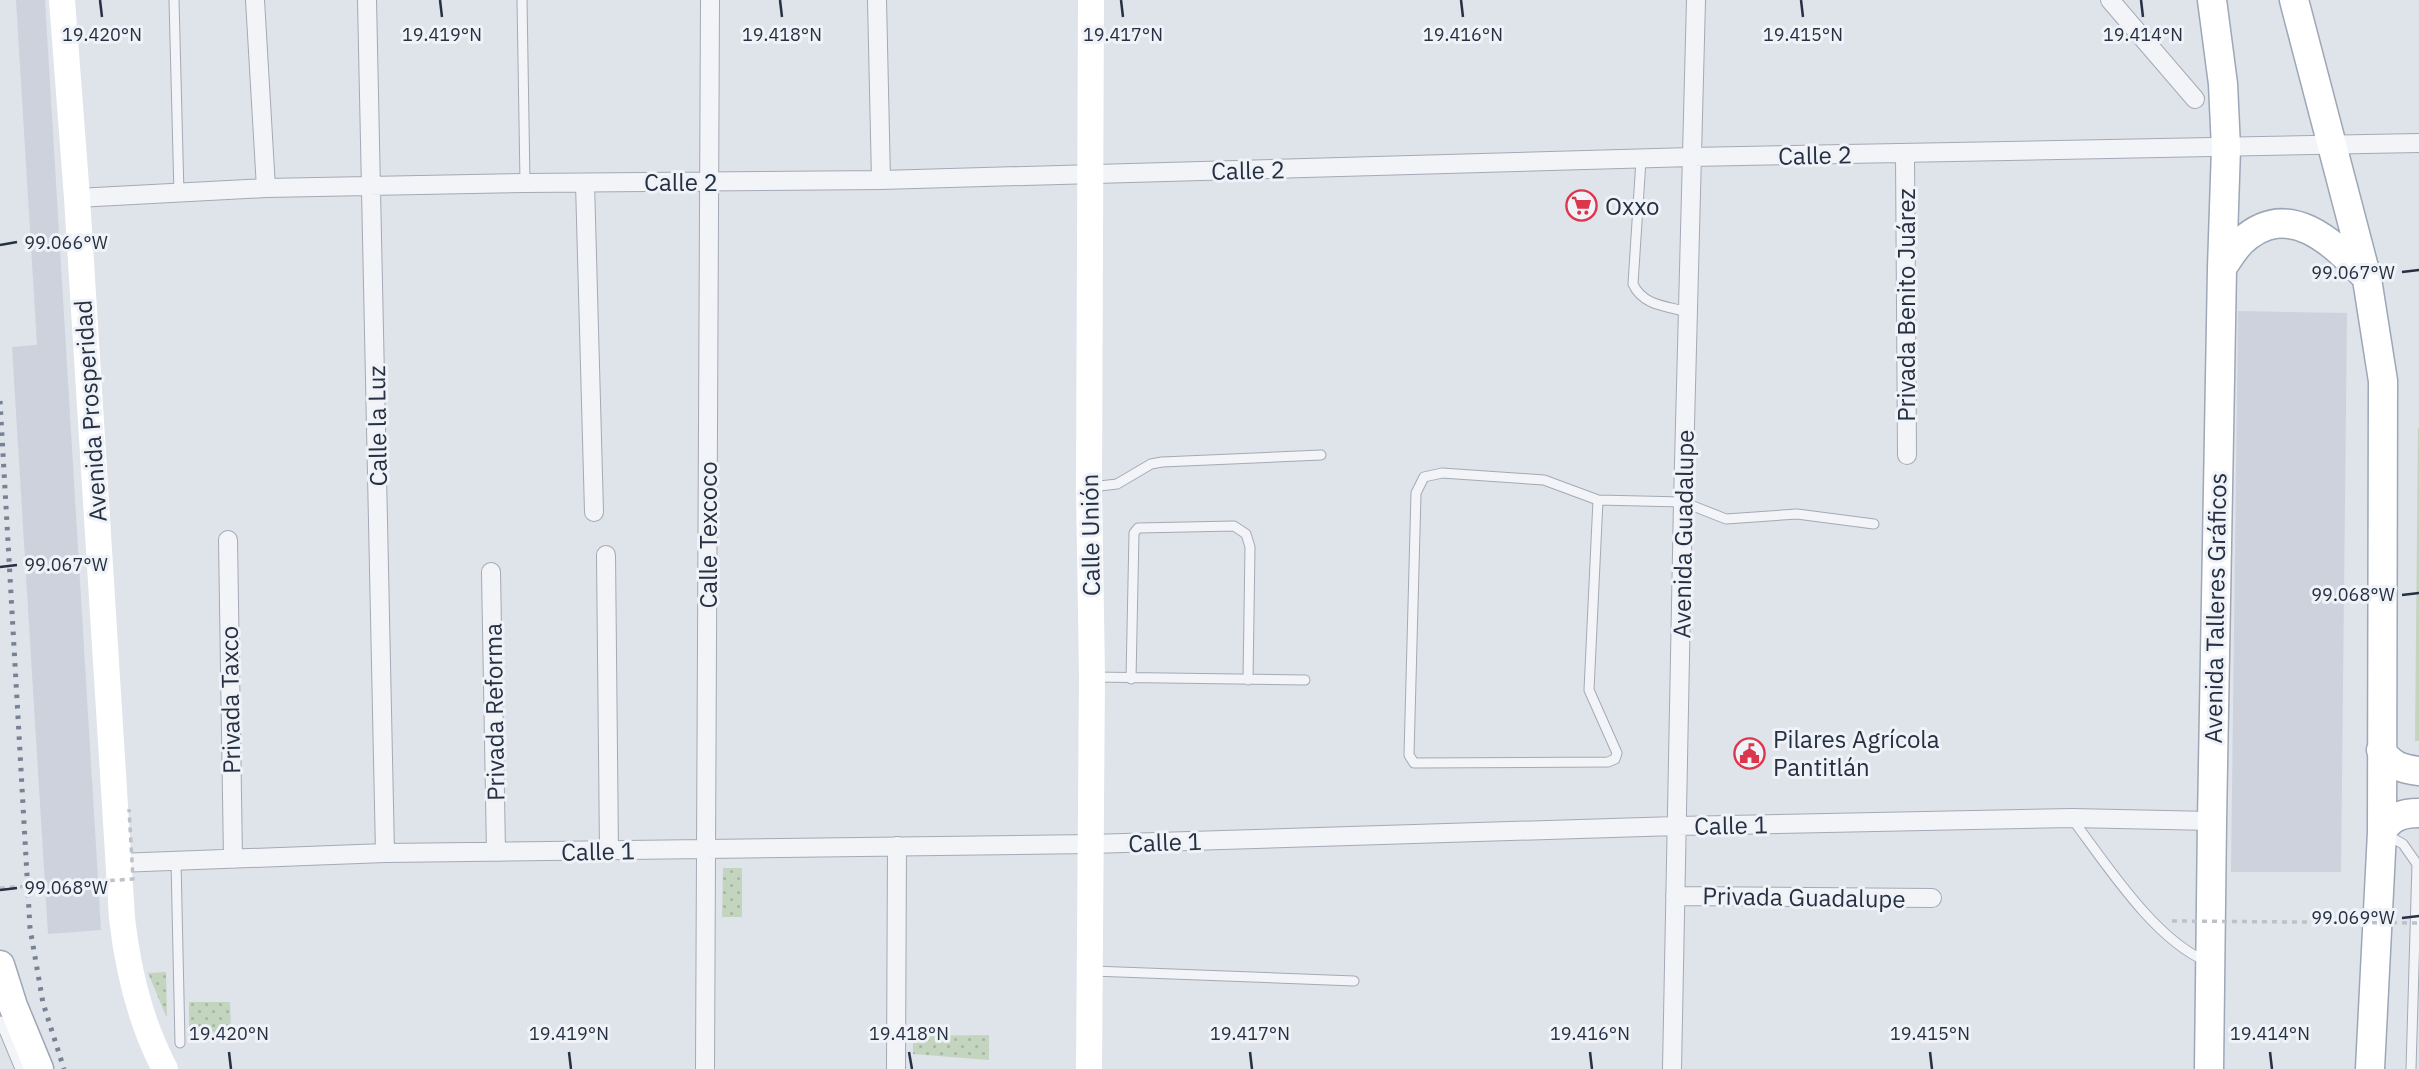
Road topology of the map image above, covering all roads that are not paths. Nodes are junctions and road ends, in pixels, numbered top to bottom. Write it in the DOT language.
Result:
graph roads {
  1 [pos="62,0"];
  2 [pos="174,0"];
  3 [pos="254,0"];
  4 [pos="367,0"];
  5 [pos="522,0"];
  6 [pos="710,0"];
  7 [pos="877,0"];
  8 [pos="1091,0"];
  9 [pos="1696,0"];
  10 [pos="2110,0"];
  11 [pos="2212,0"];
  12 [pos="2294,0"];
  13 [pos="2195,99"];
  14 [pos="2419,143"];
  15 [pos="2333,145"];
  16 [pos="2226,148"];
  17 [pos="1905,154"];
  18 [pos="1691,157"];
  19 [pos="1641,160"];
  20 [pos="1089,174"];
  21 [pos="881,180"];
  22 [pos="525,183"];
  23 [pos="585,183"];
  24 [pos="708,183"];
  25 [pos="372,186"];
  26 [pos="266,188"];
  27 [pos="179,194"];
  28 [pos="77,198"];
  29 [pos="2222,268"];
  30 [pos="2367,279"];
  31 [pos="1688,312"];
  32 [pos="1321,455"];
  33 [pos="1907,455"];
  34 [pos="1089,488"];
  35 [pos="1598,500"];
  36 [pos="1683,502"];
  37 [pos="594,512"];
  38 [pos="1874,524"];
  39 [pos="228,540"];
  40 [pos="606,555"];
  41 [pos="491,572"];
  42 [pos="1092,677"];
  43 [pos="1131,679"];
  44 [pos="1248,680"];
  45 [pos="1306,680"];
  46 [pos="2381,750"];
  47 [pos="2419,771"];
  48 [pos="2419,813"];
  49 [pos="2073,818"];
  50 [pos="2211,821"];
  51 [pos="1676,826"];
  52 [pos="2382,832"];
  53 [pos="1091,844"];
  54 [pos="897,846"];
  55 [pos="708,848"];
  56 [pos="609,851"];
  57 [pos="496,852"];
  58 [pos="385,853"];
  59 [pos="233,859"];
  60 [pos="176,861"];
  61 [pos="118,863"];
  62 [pos="2418,866"];
  63 [pos="1675,896"];
  64 [pos="1932,898"];
  65 [pos="2211,964"];
  66 [pos="0,965"];
  67 [pos="1089,971"];
  68 [pos="1353,981"];
  69 [pos="0,1021"];
  70 [pos="180,1043"];
  71 [pos="20,1069"];
  72 [pos="39,1069"];
  73 [pos="165,1069"];
  74 [pos="705,1069"];
  75 [pos="896,1069"];
  76 [pos="1088,1069"];
  77 [pos="1672,1069"];
  78 [pos="2209,1069"];
  79 [pos="2370,1069"];
  80 [pos="2411,1069"];
  1 -- 28 [label="street, Avenida Prosperidad"];
  2 -- 27 [label="lane"];
  3 -- 26 [label="street"];
  4 -- 25 [label="street, Calle la Luz"];
  5 -- 22 [label="lane"];
  6 -- 24 [label="street, Calle Texcoco"];
  7 -- 21 [label="street"];
  8 -- 20 [label="street, Calle Unión"];
  9 -- 18 [label="street, Avenida Guadalupe"];
  10 -- 13 [label="street"];
  11 -- 16 [label="main road, Avenida Talleres Gráficos"];
  12 -- 15 [label="main road"];
  14 -- 15 [label="street, Calle 2"];
  15 -- 16 [label="street, Calle 2"];
  15 -- 30 [label="main road"];
  16 -- 17 [label="street, Calle 2"];
  16 -- 29 [label="main road, Avenida Talleres Gráficos"];
  17 -- 18 [label="street, Calle 2"];
  17 -- 33 [label="street, Privada Benito Juárez"];
  18 -- 19 [label="street, Calle 2"];
  18 -- 31 [label="street, Avenida Guadalupe"];
  19 -- 20 [label="street, Calle 2"];
  19 -- 31 [label="lane"];
  20 -- 21 [label="street, Calle 2"];
  20 -- 34 [label="street, Calle Unión"];
  21 -- 24 [label="street, Calle 2"];
  22 -- 23 [label="street, Calle 2"];
  22 -- 25 [label="street, Calle 2"];
  23 -- 24 [label="street, Calle 2"];
  23 -- 37 [label="street"];
  24 -- 55 [label="street, Calle Texcoco"];
  25 -- 26 [label="street, Calle 2"];
  25 -- 58 [label="street, Calle la Luz"];
  26 -- 27 [label="street, Calle 2"];
  27 -- 28 [label="street, Calle 2"];
  28 -- 61 [label="street, Avenida Prosperidad"];
  29 -- 30 [label="main road"];
  29 -- 50 [label="main road, Avenida Talleres Gráficos"];
  30 -- 46 [label="main road"];
  31 -- 36 [label="street, Avenida Guadalupe"];
  32 -- 34 [label="lane"];
  34 -- 42 [label="street, Calle Unión"];
  35 -- 35 [label="lane"];
  35 -- 36 [label="lane"];
  36 -- 38 [label="lane"];
  36 -- 51 [label="street, Avenida Guadalupe"];
  39 -- 59 [label="street, Privada Taxco"];
  40 -- 56 [label="street"];
  41 -- 57 [label="street, Privada Reforma"];
  42 -- 43 [label="lane"];
  42 -- 53 [label="street, Calle Unión"];
  43 -- 44 [label="lane"];
  43 -- 44 [label="lane"];
  44 -- 45 [label="lane"];
  46 -- 47 [label="main road"];
  46 -- 52 [label="main road"];
  48 -- 52 [label="main road"];
  49 -- 50 [label="street, Calle 1"];
  49 -- 51 [label="street, Calle 1"];
  49 -- 65 [label="lane"];
  50 -- 65 [label="main road, Avenida Talleres Gráficos"];
  51 -- 53 [label="street, Calle 1"];
  51 -- 63 [label="street, Avenida Guadalupe"];
  52 -- 62 [label="lane"];
  52 -- 79 [label="main road"];
  53 -- 54 [label="street, Calle 1"];
  53 -- 67 [label="street, Calle Unión"];
  54 -- 55 [label="street, Calle 1"];
  54 -- 75 [label="street"];
  55 -- 56 [label="street, Calle 1"];
  55 -- 74 [label="street, Calle Texcoco"];
  56 -- 57 [label="street, Calle 1"];
  57 -- 58 [label="street, Calle 1"];
  58 -- 59 [label="street, Calle 1"];
  59 -- 60 [label="street, Calle 1"];
  60 -- 61 [label="street, Calle 1"];
  60 -- 70 [label="lane"];
  61 -- 73 [label="street, Avenida Prosperidad"];
  62 -- 80 [label="lane"];
  63 -- 64 [label="street, Privada Guadalupe"];
  63 -- 77 [label="street, Avenida Guadalupe"];
  65 -- 78 [label="main road, Avenida Talleres Gráficos"];
  66 -- 72 [label="main road"];
  67 -- 68 [label="lane"];
  67 -- 76 [label="street, Calle Unión"];
  69 -- 71 [label="lane"];
}
